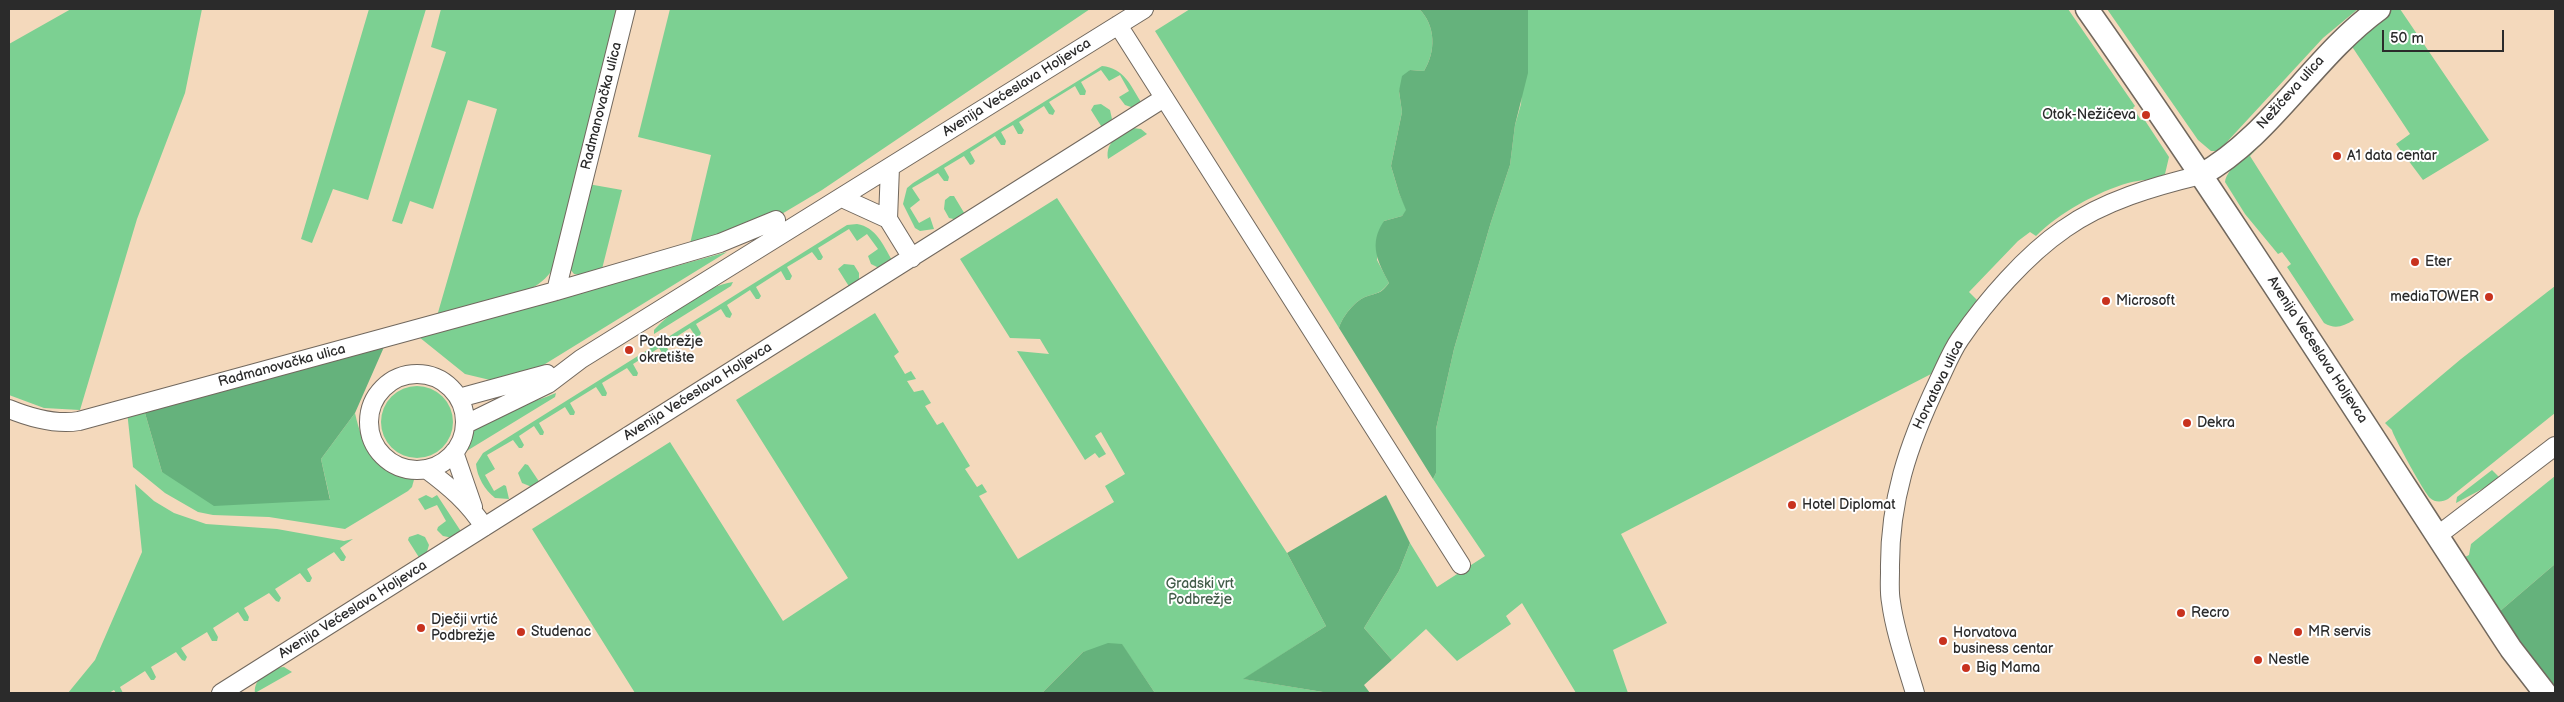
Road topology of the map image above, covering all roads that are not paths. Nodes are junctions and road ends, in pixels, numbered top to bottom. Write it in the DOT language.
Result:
graph roads {
  1 [pos="626,9"];
  2 [pos="1144,9"];
  3 [pos="2087,9"];
  4 [pos="2379,9"];
  5 [pos="1118,25"];
  6 [pos="1164,98"];
  7 [pos="890,167"];
  8 [pos="2201,175"];
  9 [pos="842,198"];
  10 [pos="888,219"];
  11 [pos="776,220"];
  12 [pos="912,258"];
  13 [pos="556,290"];
  14 [pos="581,359"];
  15 [pos="459,398"];
  16 [pos="9,409"];
  17 [pos="466,424"];
  18 [pos="2555,446"];
  19 [pos="454,452"];
  20 [pos="426,469"];
  21 [pos="475,512"];
  22 [pos="484,527"];
  23 [pos="2437,536"];
  24 [pos="1460,565"];
  25 [pos="221,693"];
  26 [pos="1915,693"];
  27 [pos="2544,693"];
  1 -- 13 [label="street, Radmanovačka ulica"];
  2 -- 5 [label="street, Avenija Većeslava Holjevca"];
  3 -- 8 [label="street, Avenija Većeslava Holjevca"];
  4 -- 8 [label="street, Nežićeva ulica"];
  5 -- 6 [label="street"];
  5 -- 7 [label="street, Avenija Većeslava Holjevca"];
  6 -- 12 [label="street, Avenija Većeslava Holjevca"];
  6 -- 24 [label="street"];
  7 -- 9 [label="street, Avenija Većeslava Holjevca"];
  7 -- 10 [label="street"];
  8 -- 23 [label="street, Avenija Većeslava Holjevca"];
  8 -- 26 [label="street, Horvatova ulica"];
  9 -- 10 [label="street"];
  9 -- 14 [label="street, Avenija Većeslava Holjevca"];
  10 -- 12 [label="street"];
  11 -- 13 [label="street, Radmanovačka ulica"];
  12 -- 22 [label="street, Avenija Većeslava Holjevca"];
  13 -- 16 [label="street, Radmanovačka ulica"];
  14 -- 15 [label="street, Avenija Većeslava Holjevca"];
  14 -- 17 [label="street, Avenija Većeslava Holjevca"];
  15 -- 17 [label="street"];
  15 -- 20 [label="street"];
  17 -- 19 [label="street"];
  18 -- 23 [label="street"];
  19 -- 20 [label="street"];
  19 -- 21 [label="street"];
  20 -- 21 [label="street"];
  21 -- 22 [label="street"];
  22 -- 25 [label="street, Avenija Većeslava Holjevca"];
  23 -- 27 [label="street, Avenija Većeslava Holjevca"];
}
